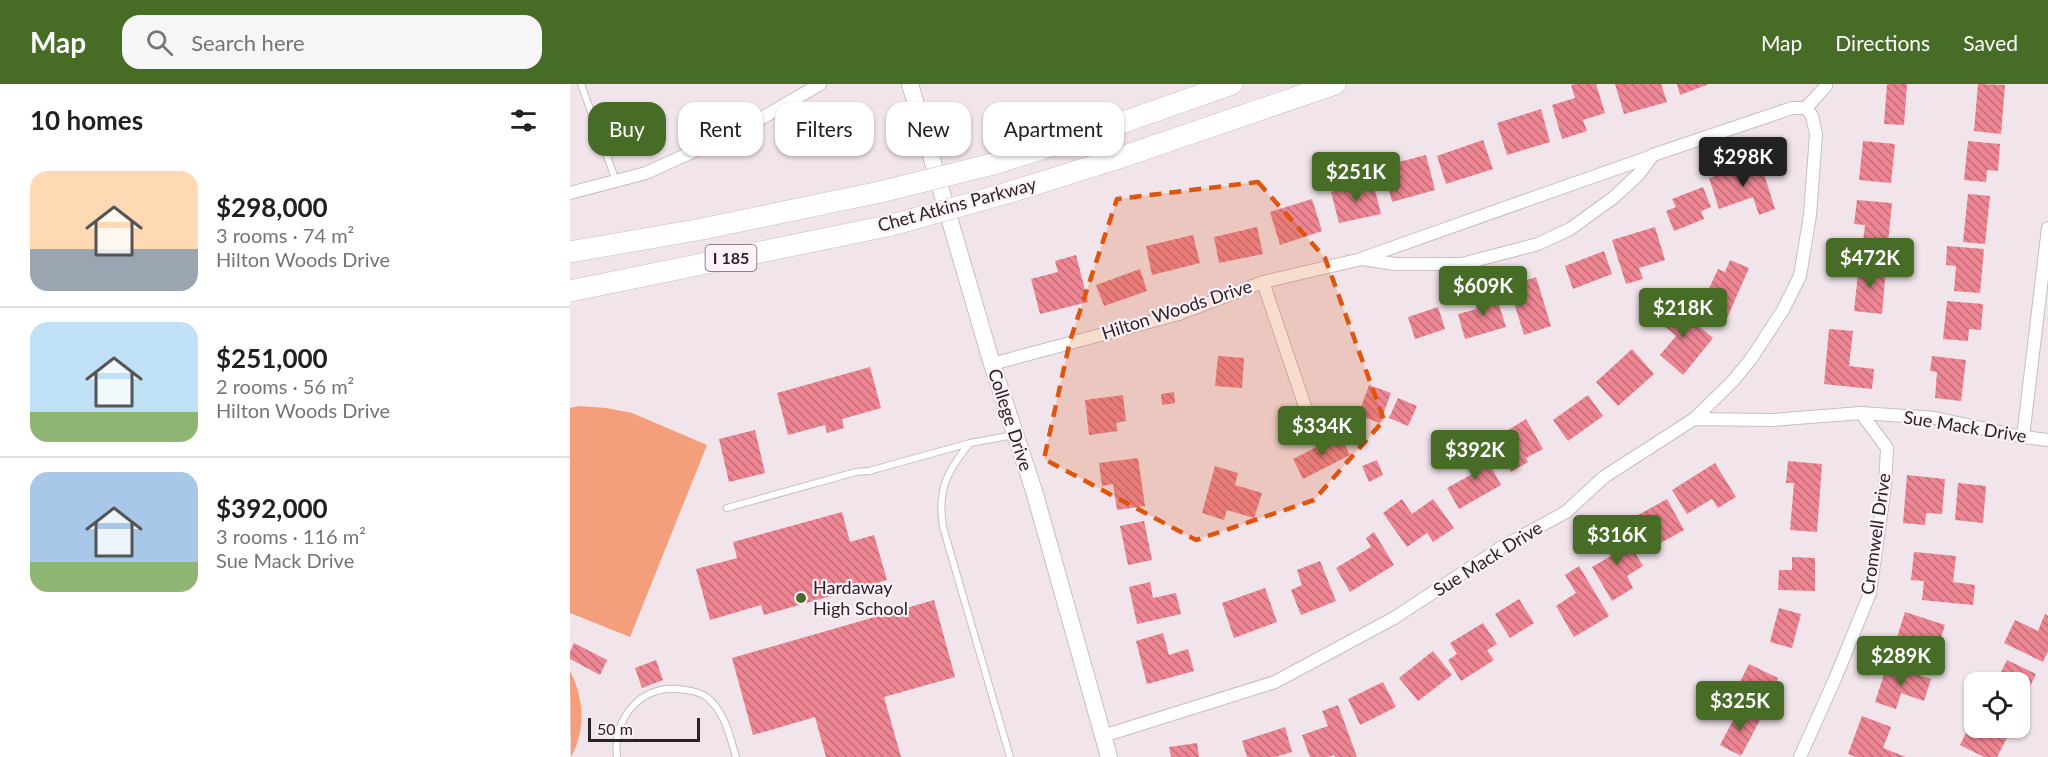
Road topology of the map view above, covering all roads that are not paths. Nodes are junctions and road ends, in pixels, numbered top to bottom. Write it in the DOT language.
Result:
graph roads {
  1 [pos="581,84"];
  2 [pos="910,84"];
  3 [pos="1232,84"];
  4 [pos="1335,84"];
  5 [pos="814,86"];
  6 [pos="1826,86"];
  7 [pos="1806,108"];
  8 [pos="1653,155"];
  9 [pos="616,181"];
  10 [pos="570,193"];
  11 [pos="2048,228"];
  12 [pos="570,252"];
  13 [pos="1362,259"];
  14 [pos="1263,282"];
  15 [pos="570,291"];
  16 [pos="992,364"];
  17 [pos="1861,413"];
  18 [pos="1694,419"];
  19 [pos="1015,435"];
  20 [pos="1315,436"];
  21 [pos="2023,437"];
  22 [pos="2048,440"];
  23 [pos="970,444"];
  24 [pos="727,508"];
  25 [pos="1103,736"];
  26 [pos="617,757"];
  27 [pos="736,757"];
  28 [pos="1010,757"];
  29 [pos="1109,757"];
  30 [pos="1800,757"];
  1 -- 9 [label="lane"];
  2 -- 16 [label="street, College Drive"];
  3 -- 12 [label="highway, Chet Atkins Parkway / I 185, bridge"];
  4 -- 15 [label="highway, Chet Atkins Parkway / I 185, bridge"];
  5 -- 9 [label="street"];
  6 -- 7 [label="street"];
  7 -- 8 [label="street, Hilton Woods Drive"];
  7 -- 18 [label="street"];
  8 -- 13 [label="street, Hilton Woods Drive"];
  8 -- 13 [label="street, Hilton Woods Drive"];
  9 -- 10 [label="street"];
  11 -- 21 [label="street"];
  13 -- 14 [label="street, Hilton Woods Drive"];
  14 -- 16 [label="street, Hilton Woods Drive"];
  14 -- 20 [label="street"];
  16 -- 19 [label="street, College Drive"];
  17 -- 18 [label="street, Sue Mack Drive"];
  17 -- 21 [label="street, Sue Mack Drive"];
  17 -- 30 [label="street, Cromwell Drive"];
  18 -- 25 [label="street, Sue Mack Drive"];
  19 -- 23 [label="lane"];
  19 -- 25 [label="street, College Drive"];
  21 -- 22 [label="street, Sue Mack Drive"];
  23 -- 24 [label="lane"];
  23 -- 28 [label="lane"];
  25 -- 29 [label="street, College Drive"];
  26 -- 27 [label="lane"];
}
